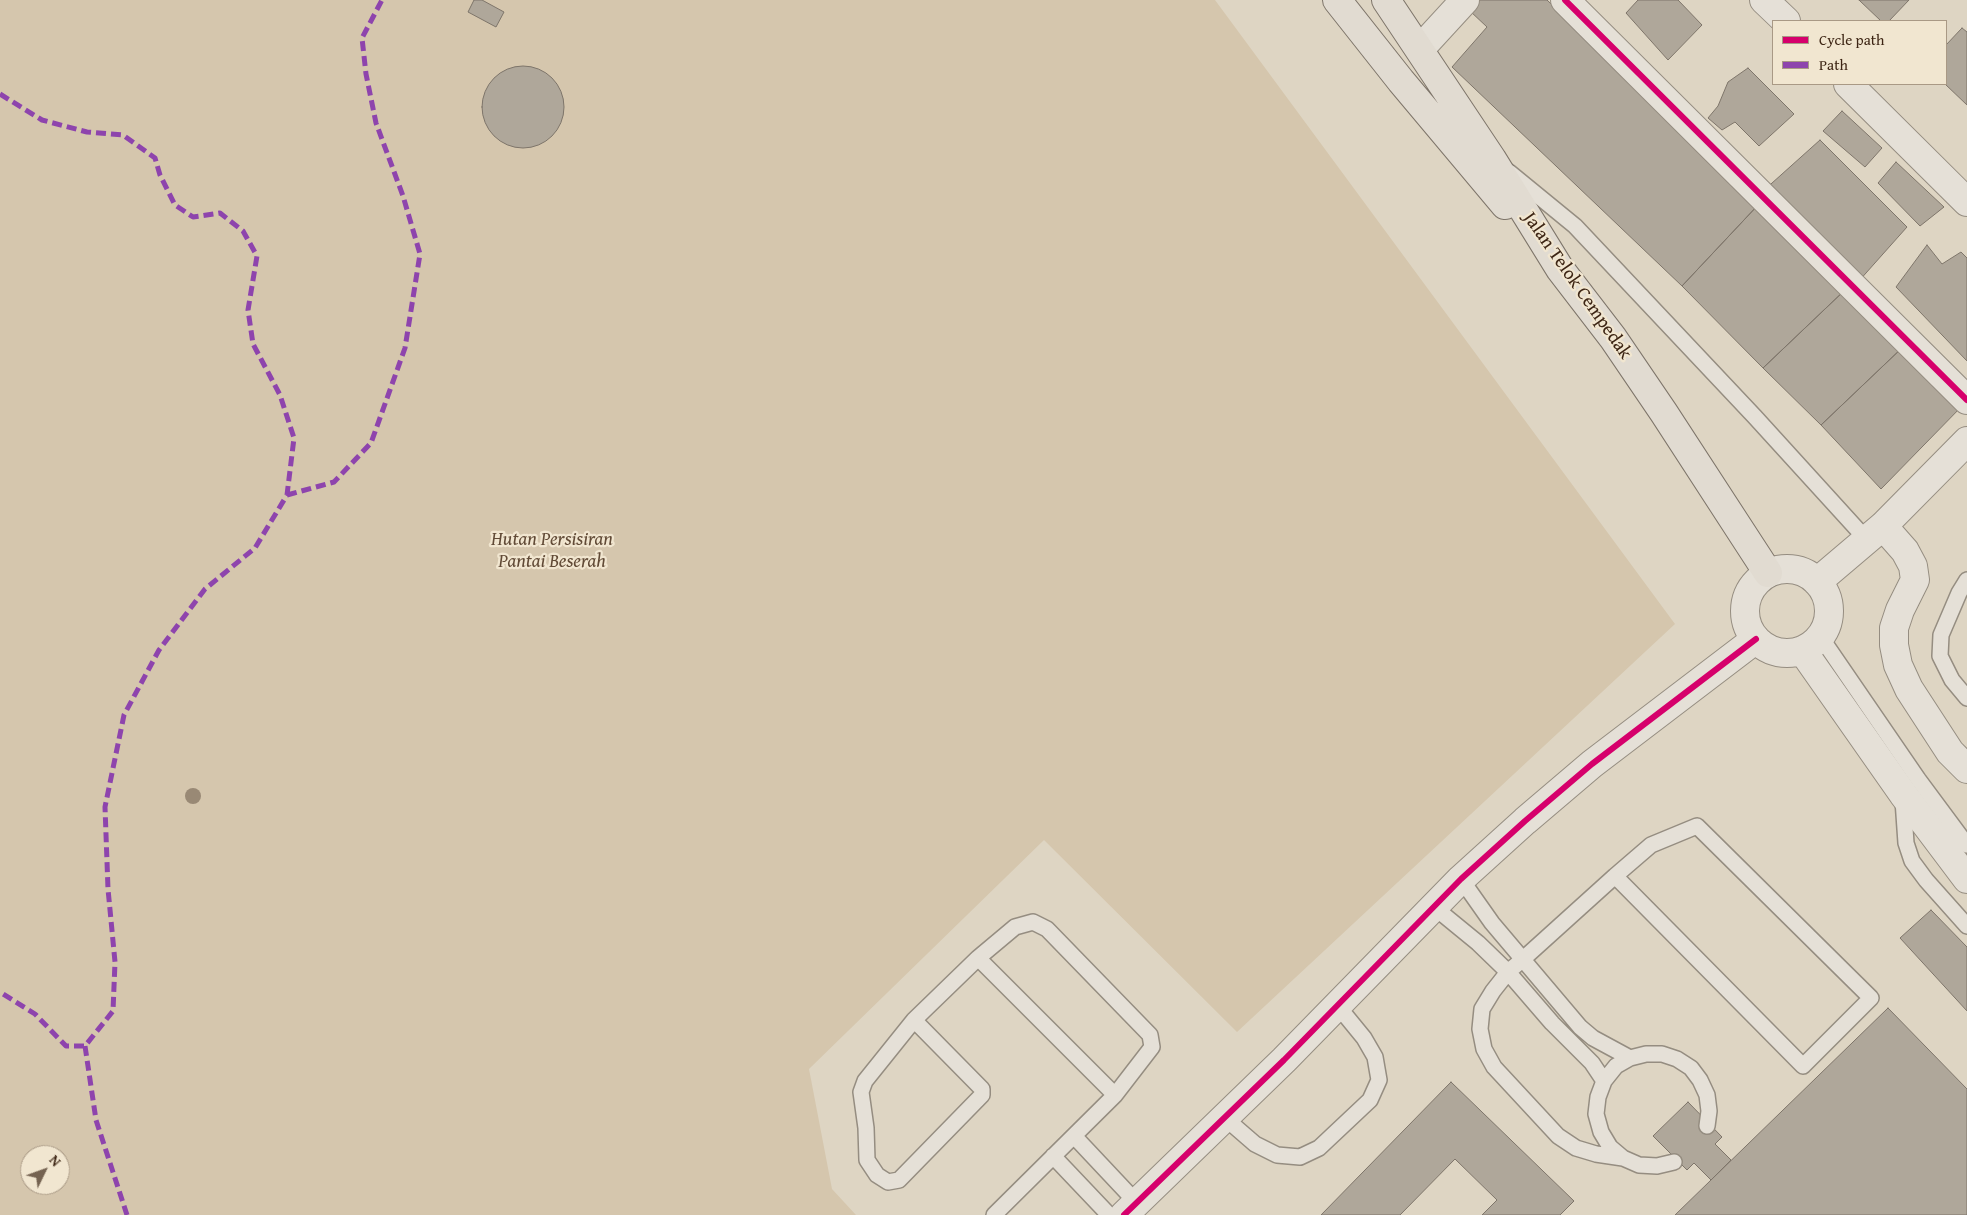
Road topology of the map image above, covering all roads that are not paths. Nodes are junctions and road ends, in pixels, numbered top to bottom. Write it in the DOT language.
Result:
graph roads {
  1 [pos="1337,0"];
  2 [pos="1386,0"];
  3 [pos="1465,0"];
  4 [pos="1565,0"];
  5 [pos="1764,0"];
  6 [pos="1785,20"];
  7 [pos="1420,49"];
  8 [pos="1849,85"];
  9 [pos="1492,159"];
  10 [pos="1967,202"];
  11 [pos="1560,269"];
  12 [pos="1967,400"];
  13 [pos="1967,441"];
  14 [pos="1875,533"];
  15 [pos="1768,573"];
  16 [pos="1967,580"];
  17 [pos="1817,582"];
  18 [pos="1756,640"];
  19 [pos="1811,643"];
  20 [pos="1967,698"];
  21 [pos="1967,769"];
  22 [pos="1903,794"];
  23 [pos="1967,845"];
  24 [pos="1615,876"];
  25 [pos="1461,879"];
  26 [pos="1967,879"];
  27 [pos="1434,907"];
  28 [pos="1967,926"];
  29 [pos="978,958"];
  30 [pos="1522,960"];
  31 [pos="1508,972"];
  32 [pos="1337,1005"];
  33 [pos="914,1020"];
  34 [pos="1630,1058"];
  35 [pos="1604,1081"];
  36 [pos="1115,1095"];
  37 [pos="1225,1118"];
  38 [pos="1707,1126"];
  39 [pos="1074,1136"];
  40 [pos="1053,1156"];
  41 [pos="1624,1158"];
  42 [pos="1674,1162"];
  43 [pos="1130,1209"];
  44 [pos="994,1215"];
  45 [pos="1109,1215"];
  1 -- 11 [label="main road"];
  2 -- 7 [label="main road, Jalan Telok Cempedak"];
  3 -- 7 [label="street"];
  4 -- 12 [label="street"];
  5 -- 6 [label="street"];
  7 -- 9 [label="main road, Jalan Telok Cempedak"];
  8 -- 10 [label="street"];
  9 -- 11 [label="main road, Jalan Telok Cempedak"];
  9 -- 14 [label="lane"];
  11 -- 15 [label="main road, Jalan Telok Cempedak"];
  13 -- 14 [label="street"];
  14 -- 17 [label="street"];
  14 -- 21 [label="street"];
  15 -- 17 [label="street"];
  15 -- 18 [label="street"];
  16 -- 20 [label="lane"];
  17 -- 19 [label="street"];
  18 -- 19 [label="street"];
  18 -- 25 [label="street"];
  19 -- 22 [label="street"];
  19 -- 23 [label="lane"];
  22 -- 26 [label="street"];
  22 -- 28 [label="lane"];
  24 -- 24 [label="lane"];
  24 -- 30 [label="lane"];
  25 -- 27 [label="street"];
  25 -- 30 [label="lane"];
  27 -- 31 [label="lane"];
  27 -- 32 [label="street"];
  29 -- 33 [label="lane"];
  29 -- 36 [label="lane"];
  29 -- 36 [label="lane"];
  30 -- 31 [label="lane"];
  30 -- 34 [label="lane"];
  31 -- 35 [label="lane"];
  31 -- 41 [label="lane"];
  32 -- 37 [label="street"];
  32 -- 37 [label="lane"];
  33 -- 33 [label="lane"];
  34 -- 35 [label="lane"];
  34 -- 38 [label="lane"];
  35 -- 41 [label="lane"];
  36 -- 39 [label="lane"];
  37 -- 43 [label="street"];
  39 -- 40 [label="lane"];
  39 -- 43 [label="lane"];
  40 -- 44 [label="lane"];
  40 -- 45 [label="lane"];
  41 -- 42 [label="lane"];
}
